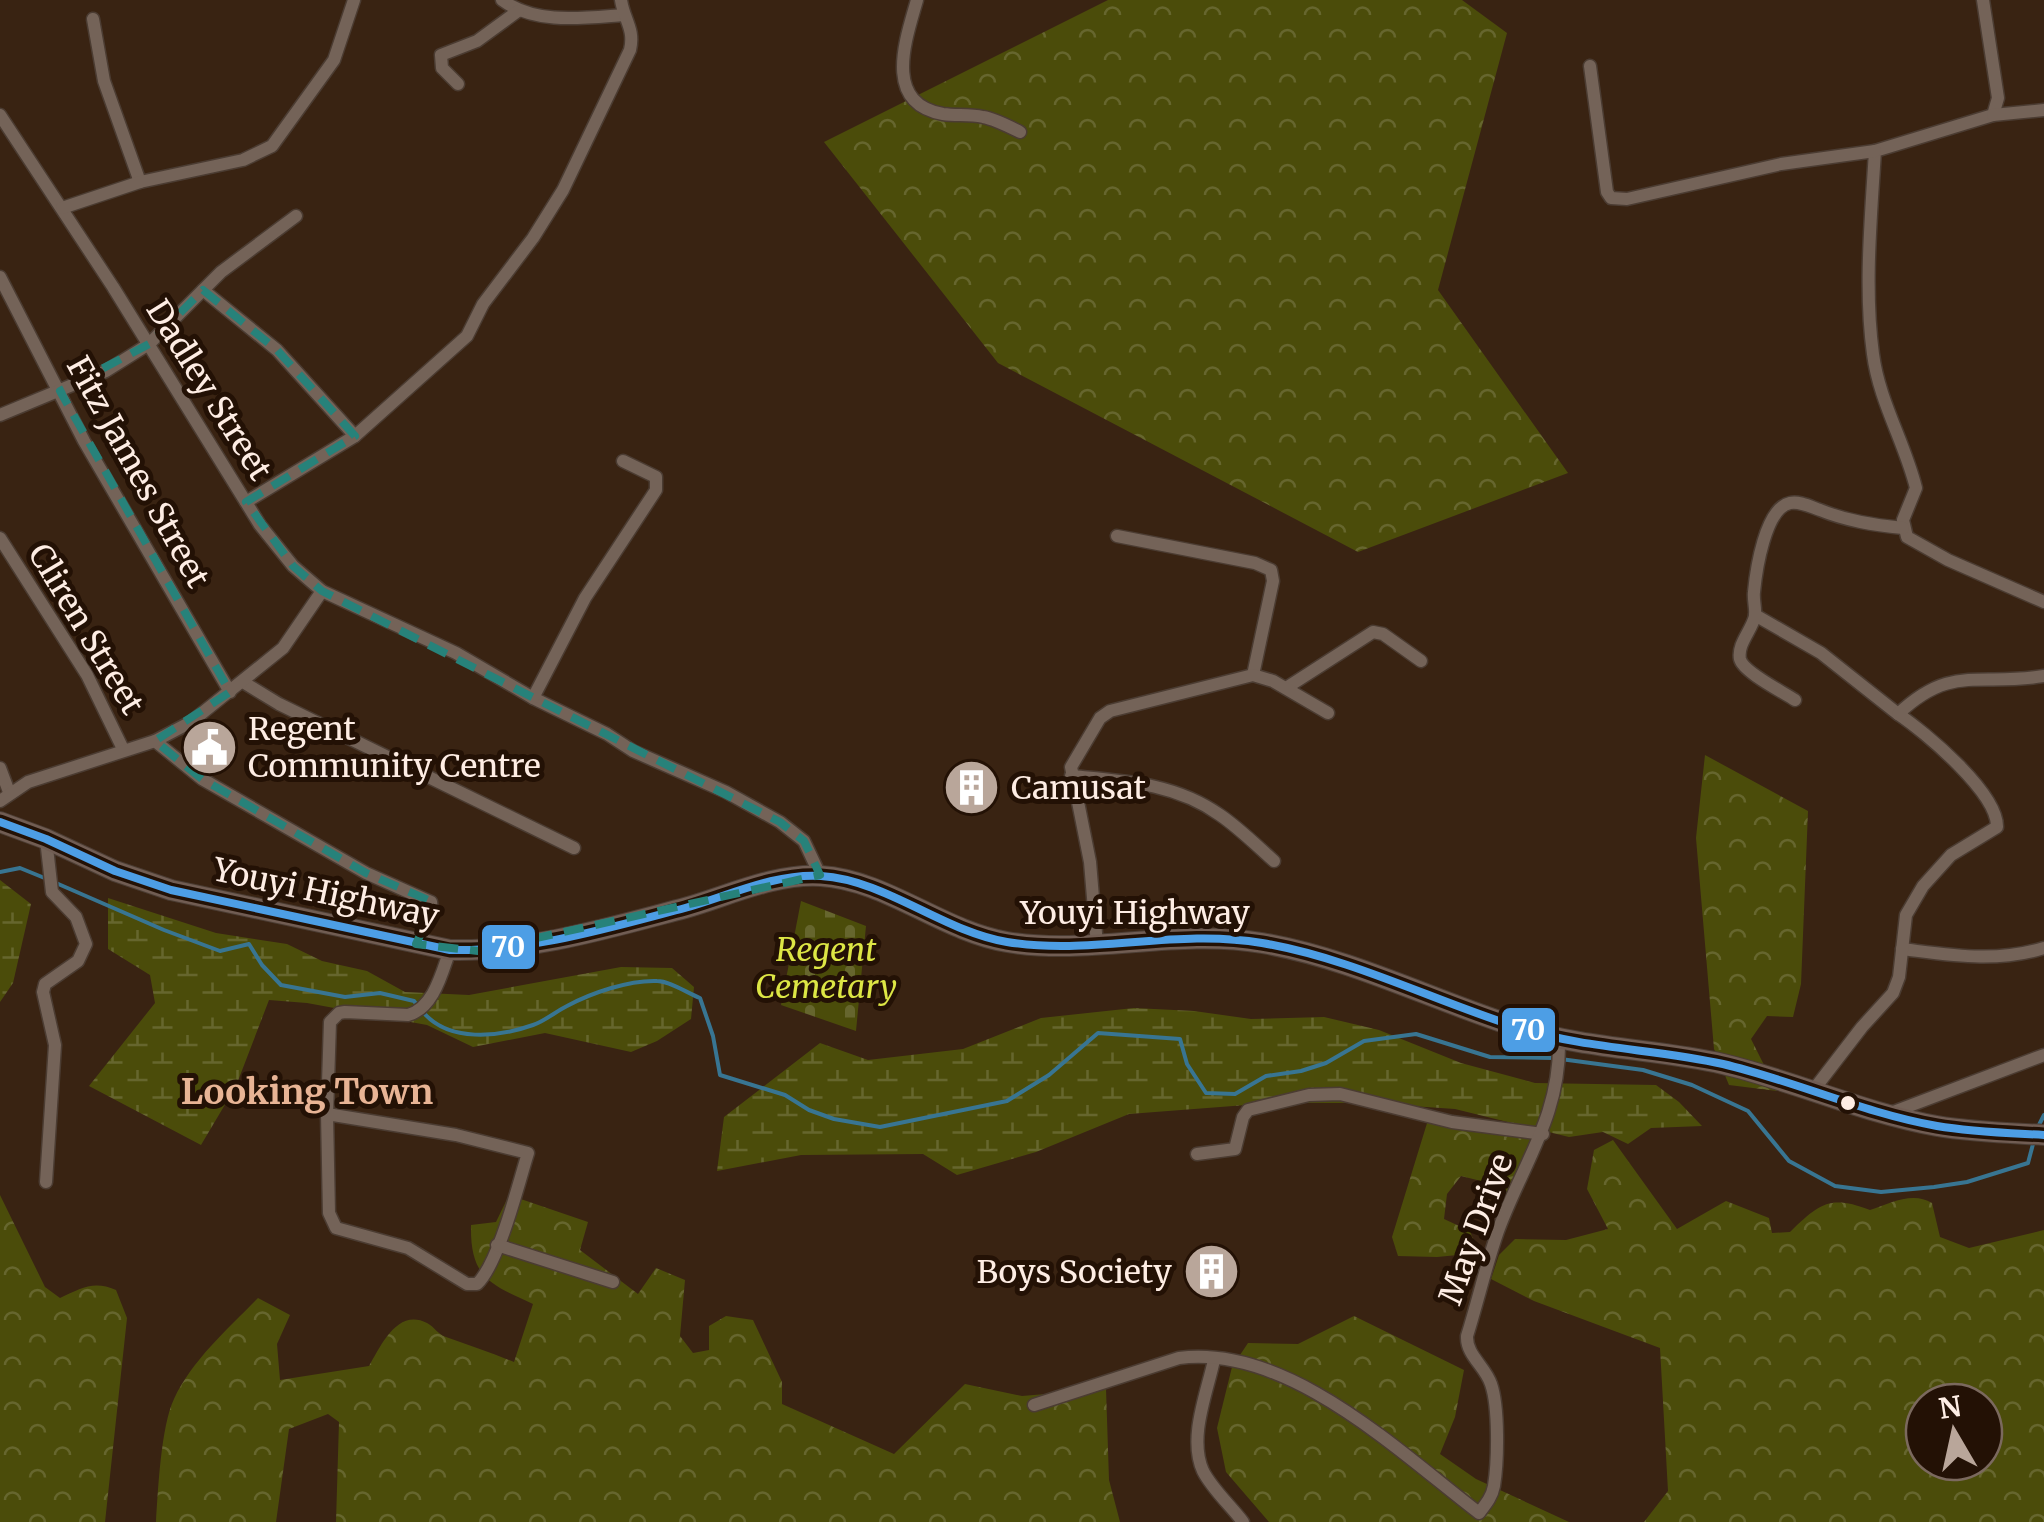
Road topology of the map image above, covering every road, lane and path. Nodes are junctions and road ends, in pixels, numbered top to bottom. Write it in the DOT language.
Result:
graph roads {
  1 [pos="354,0"];
  2 [pos="502,0"];
  3 [pos="916,0"];
  4 [pos="1983,0"];
  5 [pos="622,7"];
  6 [pos="518,11"];
  7 [pos="93,19"];
  8 [pos="1590,66"];
  9 [pos="458,84"];
  10 [pos="2044,110"];
  11 [pos="0,115"];
  12 [pos="1993,115"];
  13 [pos="1020,132"];
  14 [pos="1875,152"];
  15 [pos="140,182"];
  16 [pos="62,208"];
  17 [pos="296,216"];
  18 [pos="0,277"];
  19 [pos="203,290"];
  20 [pos="149,344"];
  21 [pos="60,391"];
  22 [pos="0,416"];
  23 [pos="356,436"];
  24 [pos="623,461"];
  25 [pos="246,502"];
  26 [pos="1903,528"];
  27 [pos="1118,536"];
  28 [pos="0,538"];
  29 [pos="322,591"];
  30 [pos="2044,602"];
  31 [pos="1754,616"];
  32 [pos="1422,661"];
  33 [pos="1253,675"];
  34 [pos="2044,676"];
  35 [pos="243,682"];
  36 [pos="1286,688"];
  37 [pos="230,692"];
  38 [pos="533,698"];
  39 [pos="1796,700"];
  40 [pos="1328,713"];
  41 [pos="1898,714"];
  42 [pos="155,741"];
  43 [pos="123,749"];
  44 [pos="0,768"];
  45 [pos="1072,776"];
  46 [pos="5,796"];
  47 [pos="0,822"];
  48 [pos="46,838"];
  49 [pos="574,848"];
  50 [pos="1274,860"];
  51 [pos="820,876"];
  52 [pos="416,944"];
  53 [pos="1097,945"];
  54 [pos="2044,948"];
  55 [pos="1902,949"];
  56 [pos="450,950"];
  57 [pos="1560,1046"];
  58 [pos="2044,1055"];
  59 [pos="1812,1092"];
  60 [pos="326,1114"];
  61 [pos="1888,1114"];
  62 [pos="1543,1134"];
  63 [pos="2034,1134"];
  64 [pos="1197,1154"];
  65 [pos="46,1182"];
  66 [pos="498,1245"];
  67 [pos="613,1282"];
  68 [pos="1214,1360"];
  69 [pos="1034,1406"];
  70 [pos="1243,1522"];
  1 -- 15 [label="street"];
  2 -- 6 [label="street"];
  3 -- 13 [label="street"];
  4 -- 12 [label="street"];
  5 -- 6 [label="street"];
  5 -- 23 [label="street"];
  6 -- 9 [label="street"];
  7 -- 15 [label="street"];
  8 -- 14 [label="street"];
  10 -- 12 [label="street"];
  11 -- 16 [label="street, Dadley Street"];
  12 -- 14 [label="street"];
  14 -- 26 [label="street"];
  15 -- 16 [label="street"];
  16 -- 20 [label="street, Dadley Street"];
  17 -- 19 [label="street"];
  18 -- 21 [label="street, Fitz James Street"];
  19 -- 20 [label="street"];
  19 -- 23 [label="street"];
  20 -- 21 [label="street"];
  20 -- 25 [label="street, Dadley Street"];
  21 -- 22 [label="street"];
  21 -- 37 [label="street, Fitz James Street"];
  23 -- 25 [label="street"];
  24 -- 38 [label="street"];
  25 -- 29 [label="street, Dadley Street"];
  26 -- 30 [label="street"];
  26 -- 31 [label="street"];
  27 -- 33 [label="street"];
  28 -- 43 [label="street, Cliren Street"];
  29 -- 35 [label="street"];
  29 -- 38 [label="street, Dadley Street"];
  31 -- 39 [label="street"];
  31 -- 41 [label="street"];
  32 -- 36 [label="street"];
  33 -- 36 [label="street"];
  33 -- 45 [label="street"];
  34 -- 41 [label="street"];
  35 -- 37 [label="street"];
  35 -- 49 [label="street"];
  36 -- 40 [label="street"];
  37 -- 42 [label="street"];
  38 -- 51 [label="street, Dadley Street"];
  41 -- 55 [label="street"];
  42 -- 43 [label="street"];
  42 -- 52 [label="street"];
  43 -- 46 [label="street"];
  44 -- 46 [label="street"];
  45 -- 50 [label="street"];
  45 -- 53 [label="street"];
  47 -- 48 [label="main road, Youyi Highway"];
  48 -- 52 [label="main road, Youyi Highway"];
  48 -- 65 [label="street"];
  51 -- 53 [label="main road, Youyi Highway"];
  51 -- 56 [label="main road, Youyi Highway"];
  52 -- 56 [label="main road, Youyi Highway"];
  53 -- 57 [label="main road, Youyi Highway"];
  54 -- 55 [label="street"];
  55 -- 59 [label="street"];
  56 -- 60 [label="street"];
  57 -- 59 [label="main road, Youyi Highway"];
  57 -- 62 [label="street, May Drive"];
  58 -- 61 [label="street"];
  59 -- 61 [label="main road, Youyi Highway"];
  60 -- 66 [label="street"];
  60 -- 66 [label="street"];
  61 -- 63 [label="main road, Youyi Highway"];
  62 -- 64 [label="street"];
  62 -- 68 [label="street, May Drive"];
  66 -- 67 [label="street"];
  68 -- 69 [label="street"];
  68 -- 70 [label="street"];
}
